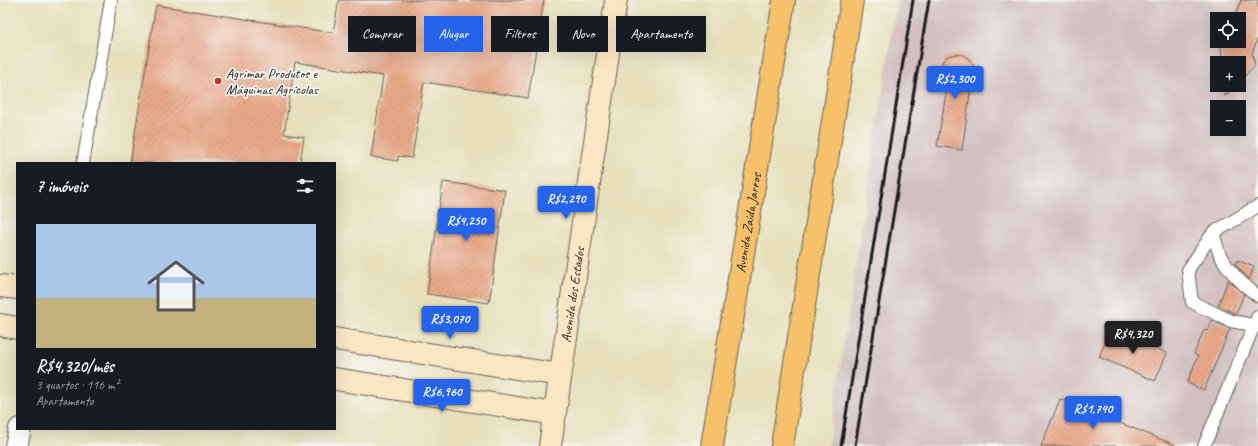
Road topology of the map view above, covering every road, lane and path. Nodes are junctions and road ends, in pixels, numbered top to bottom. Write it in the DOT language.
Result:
graph roads {
  1 [pos="111,0"];
  2 [pos="616,0"];
  3 [pos="784,0"];
  4 [pos="852,0"];
  5 [pos="83,162"];
  6 [pos="1258,206"];
  7 [pos="1213,233"];
  8 [pos="0,286"];
  9 [pos="16,288"];
  10 [pos="1258,296"];
  11 [pos="1257,322"];
  12 [pos="0,325"];
  13 [pos="16,328"];
  14 [pos="336,339"];
  15 [pos="560,375"];
  16 [pos="336,379"];
  17 [pos="555,414"];
  18 [pos="20,430"];
  19 [pos="16,446"];
  20 [pos="550,446"];
  21 [pos="712,446"];
  22 [pos="782,446"];
  23 [pos="1204,446"];
  1 -- 5 [label="lane"];
  2 -- 15 [label="street, Avenida dos Estados"];
  3 -- 21 [label="highway, Avenida Zaida Jarros"];
  4 -- 22 [label="highway"];
  6 -- 7 [label="lane"];
  7 -- 10 [label="lane"];
  7 -- 11 [label="lane"];
  8 -- 9 [label="street"];
  11 -- 23 [label="lane"];
  12 -- 13 [label="street"];
  14 -- 15 [label="street"];
  15 -- 17 [label="street, Avenida dos Estados"];
  16 -- 17 [label="street"];
  17 -- 20 [label="street, Avenida dos Estados"];
  18 -- 19 [label="street"];
}
